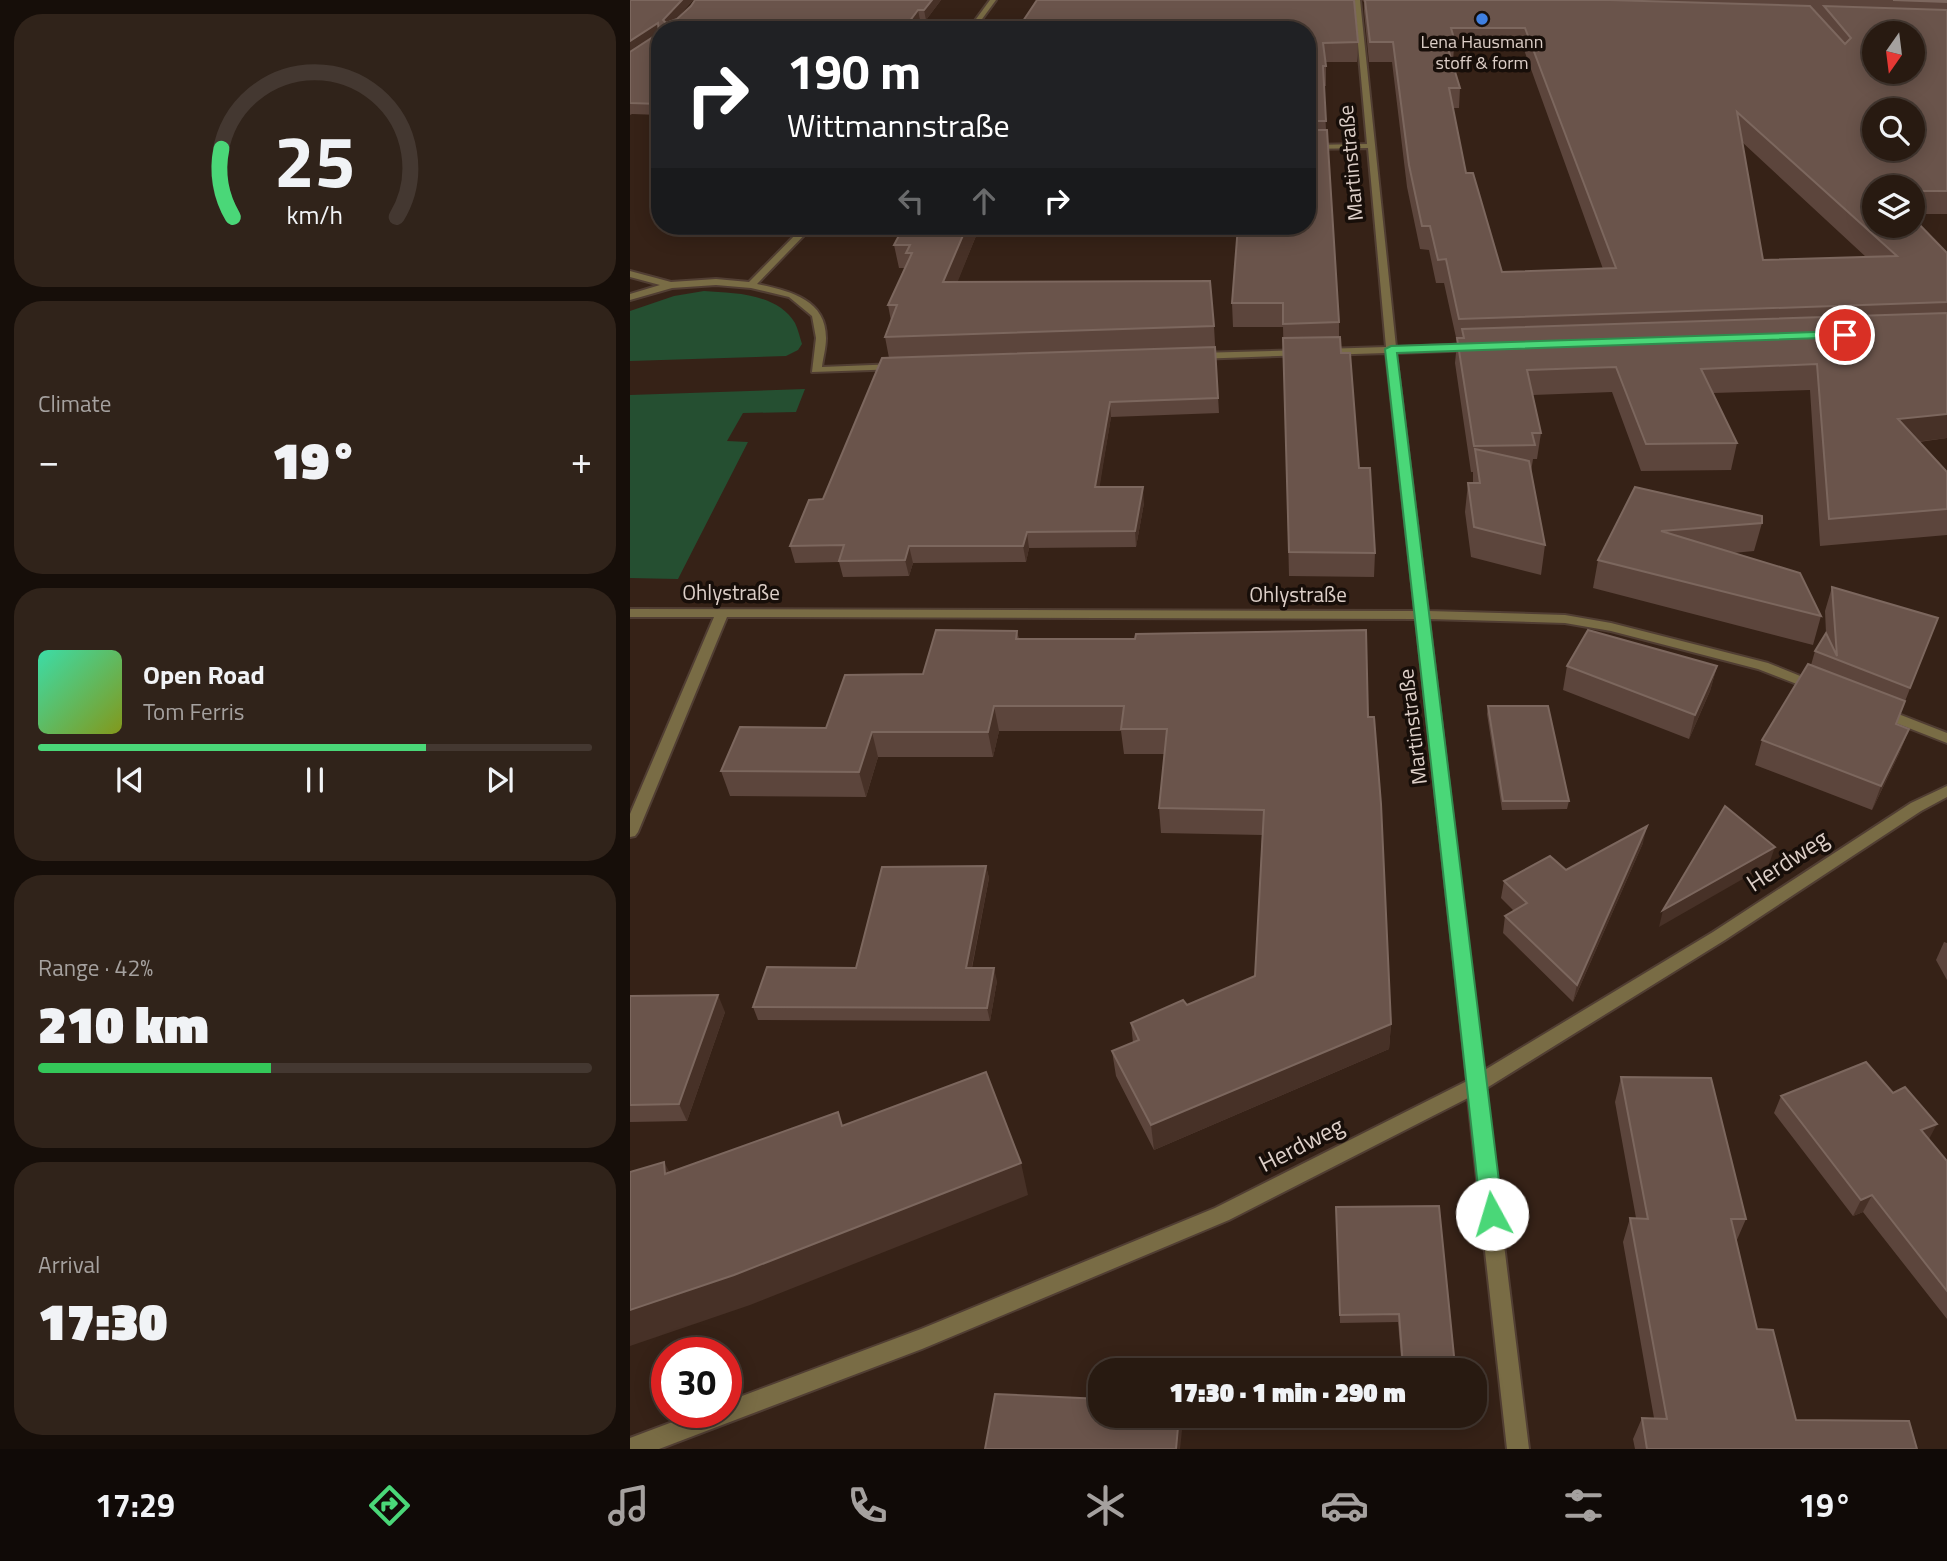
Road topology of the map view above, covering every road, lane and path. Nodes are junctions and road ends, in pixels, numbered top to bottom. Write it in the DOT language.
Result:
graph roads {
  1 [pos="993,0"];
  2 [pos="1358,3"];
  3 [pos="1344,6"];
  4 [pos="1372,7"];
  5 [pos="978,21"];
  6 [pos="1316,146"];
  7 [pos="1371,146"];
  8 [pos="799,235"];
  9 [pos="630,274"];
  10 [pos="671,285"];
  11 [pos="751,285"];
  12 [pos="630,297"];
  13 [pos="1486,346"];
  14 [pos="1391,349"];
  15 [pos="1183,357"];
  16 [pos="910,367"];
  17 [pos="630,613"];
  18 [pos="722,613"];
  19 [pos="1422,615"];
  20 [pos="1824,690"];
  21 [pos="1873,709"];
  22 [pos="1947,738"];
  23 [pos="1947,791"];
  24 [pos="630,832"];
  25 [pos="1478,1084"];
  26 [pos="630,1449"];
  27 [pos="1518,1449"];
  1 -- 5 [label="street"];
  2 -- 3 [label="street"];
  2 -- 4 [label="street"];
  2 -- 7 [label="street, Martinstraße"];
  6 -- 7 [label="street"];
  7 -- 14 [label="street, Martinstraße"];
  8 -- 11 [label="street"];
  9 -- 10 [label="street"];
  10 -- 11 [label="street"];
  10 -- 12 [label="street"];
  11 -- 16 [label="street"];
  13 -- 14 [label="street"];
  14 -- 15 [label="street"];
  14 -- 19 [label="street, Martinstraße"];
  17 -- 18 [label="street, Ohlystraße"];
  18 -- 19 [label="street, Ohlystraße"];
  18 -- 24 [label="street"];
  19 -- 20 [label="street, Ohlystraße"];
  19 -- 25 [label="street, Martinstraße"];
  21 -- 22 [label="street"];
  23 -- 25 [label="street, Herdweg"];
  25 -- 26 [label="street, Herdweg"];
  25 -- 27 [label="street, Martinstraße"];
}
